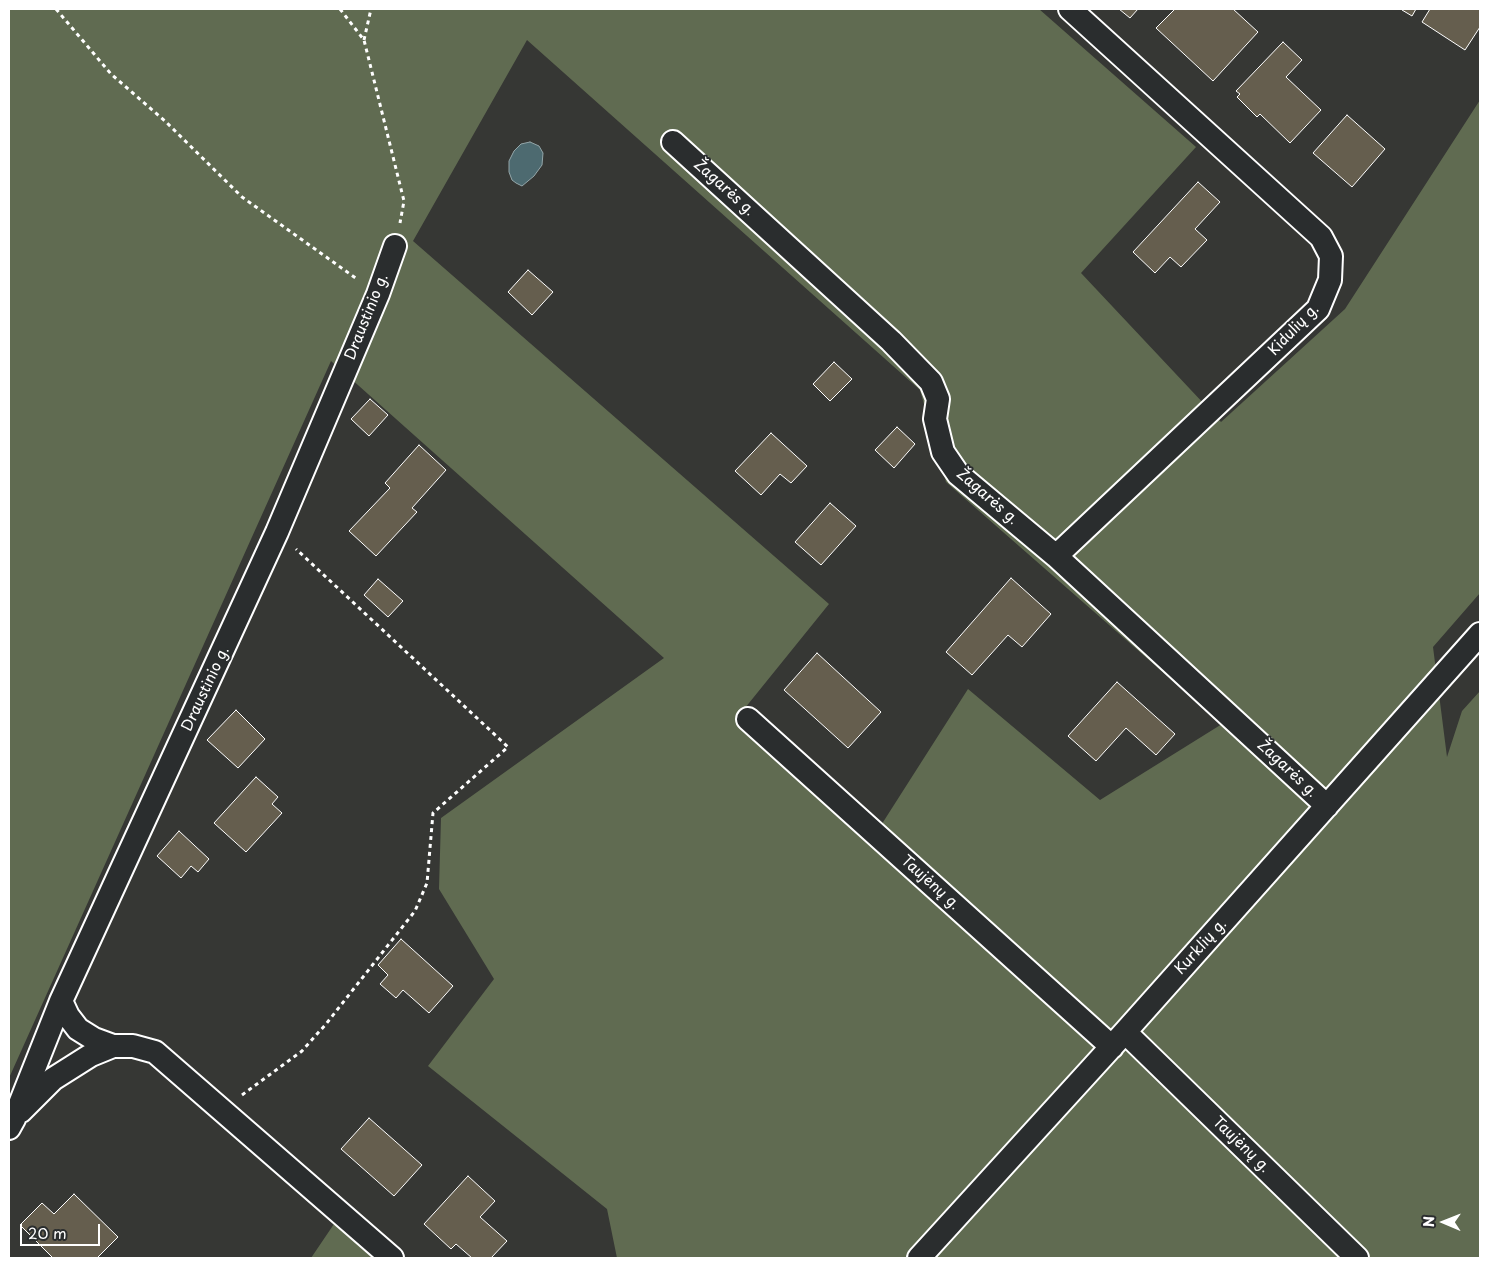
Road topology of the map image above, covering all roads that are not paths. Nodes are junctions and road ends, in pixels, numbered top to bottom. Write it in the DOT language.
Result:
graph roads {
  1 [pos="1070,9"];
  2 [pos="673,142"];
  3 [pos="395,246"];
  4 [pos="1056,556"];
  5 [pos="1480,634"];
  6 [pos="748,720"];
  7 [pos="1327,806"];
  8 [pos="61,1001"];
  9 [pos="1119,1039"];
  10 [pos="113,1046"];
  11 [pos="11,1123"];
  12 [pos="392,1258"];
  13 [pos="919,1258"];
  14 [pos="1357,1258"];
  1 -- 4 [label="street, Kidulių g."];
  2 -- 4 [label="street, Žagarės g."];
  3 -- 8 [label="street, Draustinio g."];
  4 -- 7 [label="street, Žagarės g."];
  5 -- 7 [label="street, Kurklių g."];
  6 -- 9 [label="street, Taujėnų g."];
  7 -- 9 [label="street, Kurklių g."];
  8 -- 10 [label="street"];
  8 -- 11 [label="street, Draustinio g."];
  9 -- 13 [label="street, Kurklių g."];
  9 -- 14 [label="street, Taujėnų g."];
  10 -- 11 [label="street"];
  10 -- 12 [label="street"];
}
